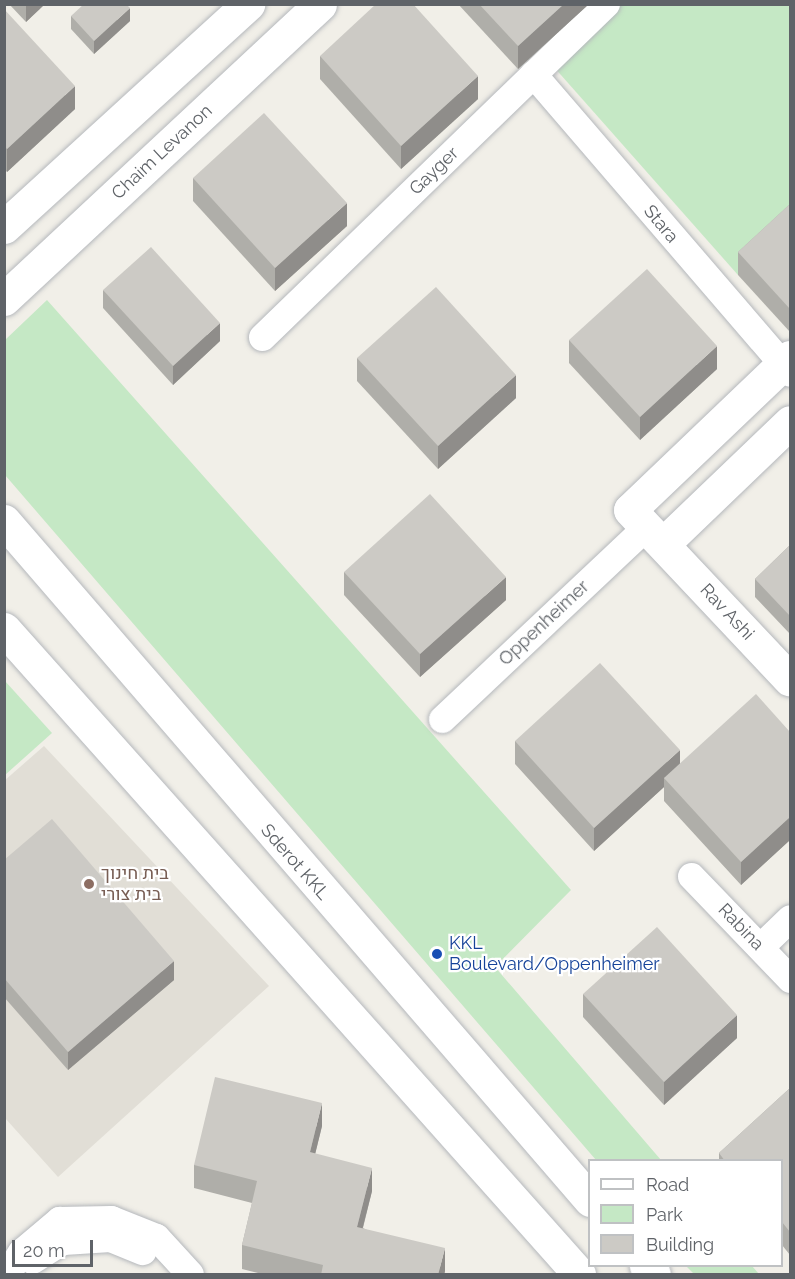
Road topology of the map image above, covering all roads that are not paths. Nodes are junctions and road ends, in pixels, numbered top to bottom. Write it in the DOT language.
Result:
graph roads {
  1 [pos="248,4"];
  2 [pos="320,4"];
  3 [pos="606,4"];
  4 [pos="533,74"];
  5 [pos="4,228"];
  6 [pos="4,299"];
  7 [pos="262,337"];
  8 [pos="788,365"];
  9 [pos="790,422"];
  10 [pos="4,522"];
  11 [pos="655,536"];
  12 [pos="4,629"];
  13 [pos="790,680"];
  14 [pos="442,718"];
  15 [pos="691,876"];
  16 [pos="790,918"];
  17 [pos="761,946"];
  18 [pos="790,979"];
  19 [pos="588,1198"];
  20 [pos="7,1275"];
  21 [pos="190,1275"];
  22 [pos="579,1275"];
  1 -- 5 [label="main road"];
  2 -- 6 [label="main road, Chaim Levanon"];
  3 -- 4 [label="street, Gayger"];
  4 -- 7 [label="street, Gayger"];
  4 -- 8 [label="street, Stara"];
  8 -- 11 [label="main road"];
  9 -- 11 [label="main road, Oppenheimer"];
  10 -- 19 [label="main road, Sderot KKL"];
  11 -- 13 [label="main road, Rav Ashi"];
  11 -- 14 [label="street, Oppenheimer"];
  12 -- 22 [label="main road"];
  15 -- 17 [label="street, Rabina"];
  16 -- 17 [label="street"];
  17 -- 18 [label="street, Rabina"];
  20 -- 21 [label="street"];
}
